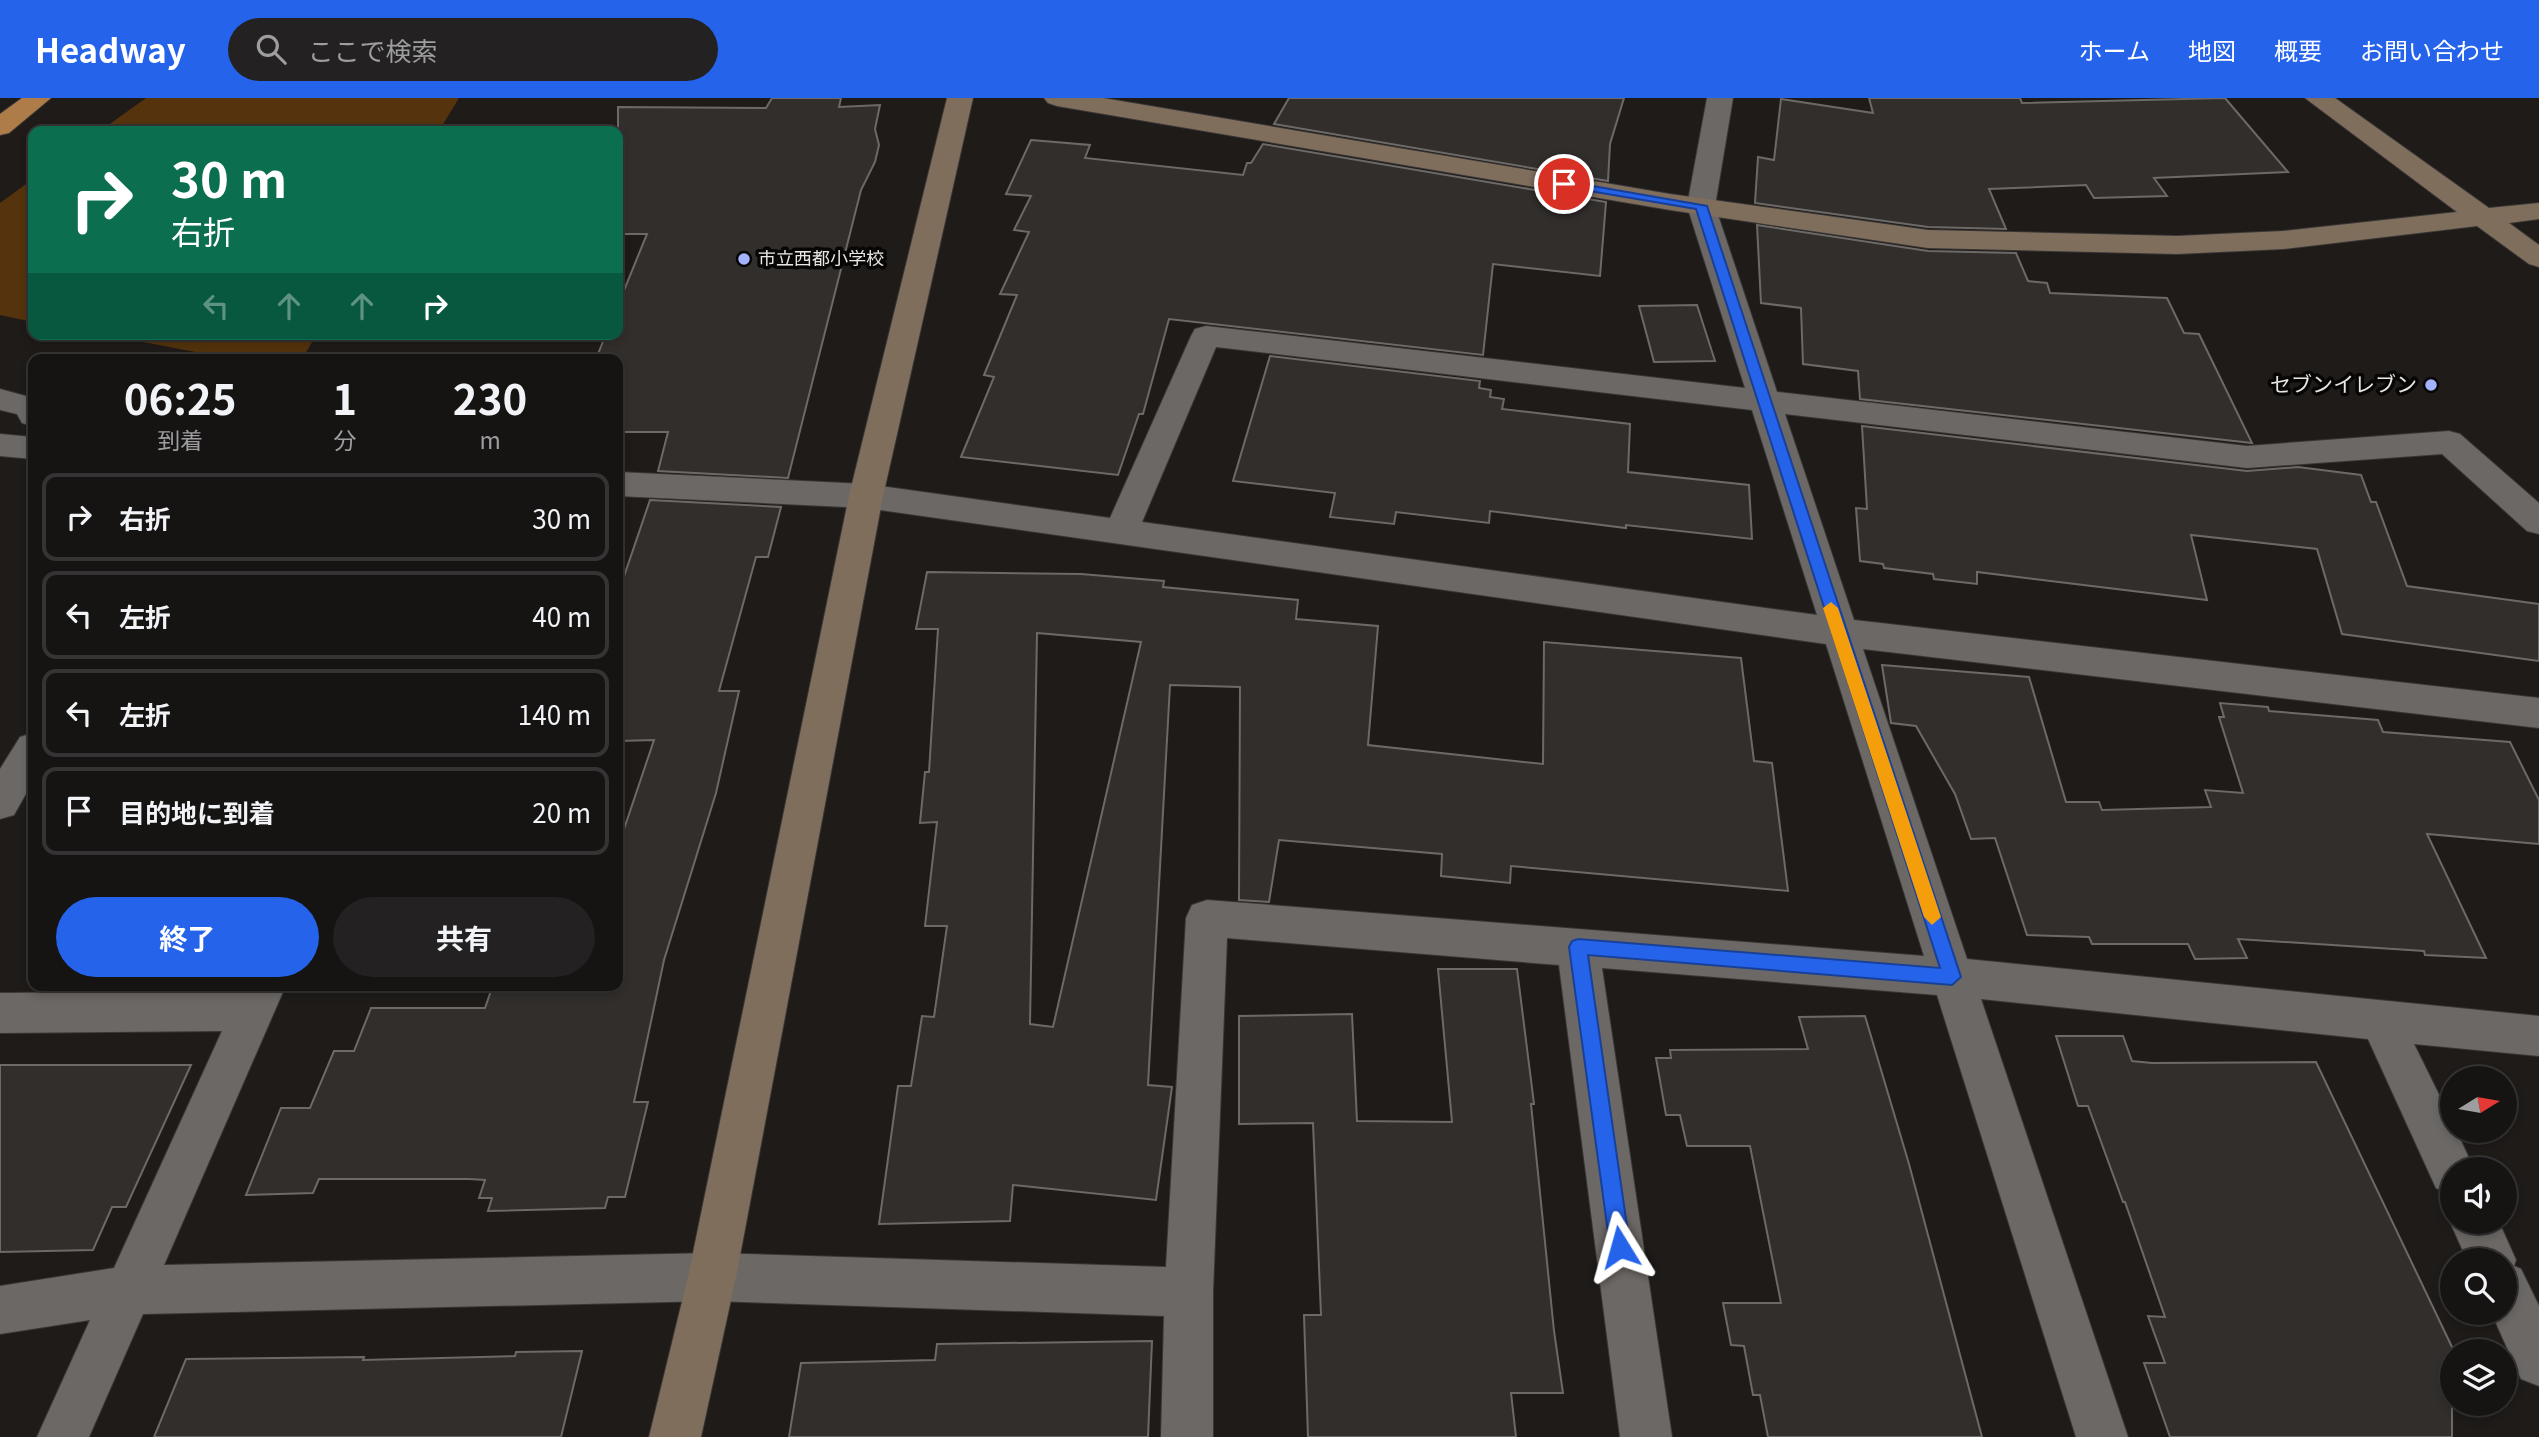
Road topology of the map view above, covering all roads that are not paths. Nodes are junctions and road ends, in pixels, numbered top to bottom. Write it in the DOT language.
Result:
graph roads {
  1 [pos="8,98"];
  2 [pos="38,98"];
  3 [pos="960,98"];
  4 [pos="1057,98"];
  5 [pos="1720,98"];
  6 [pos="2318,98"];
  7 [pos="0,104"];
  8 [pos="0,127"];
  9 [pos="1701,206"];
  10 [pos="2539,211"];
  11 [pos="2481,217"];
  12 [pos="2539,258"];
  13 [pos="0,399"];
  14 [pos="1763,400"];
  15 [pos="28,407"];
  16 [pos="623,484"];
  17 [pos="866,496"];
  18 [pos="2539,522"];
  19 [pos="1122,530"];
  20 [pos="1838,632"];
  21 [pos="2539,713"];
  22 [pos="28,756"];
  23 [pos="0,803"];
  24 [pos="1578,947"];
  25 [pos="1952,977"];
  26 [pos="260,998"];
  27 [pos="0,1013"];
  28 [pos="2381,1020"];
  29 [pos="2539,1036"];
  30 [pos="2445,1157"];
  31 [pos="712,1277"];
  32 [pos="129,1290"];
  33 [pos="1189,1292"];
  34 [pos="0,1310"];
  35 [pos="2517,1314"];
  36 [pos="2539,1361"];
  37 [pos="63,1437"];
  38 [pos="675,1437"];
  39 [pos="1186,1437"];
  40 [pos="1646,1437"];
  41 [pos="2102,1437"];
  1 -- 7 [label="highway"];
  2 -- 8 [label="highway"];
  3 -- 17 [label="street"];
  4 -- 9 [label="street"];
  5 -- 9 [label="street"];
  6 -- 11 [label="street"];
  9 -- 11 [label="street"];
  9 -- 14 [label="street"];
  10 -- 11 [label="street"];
  11 -- 12 [label="street"];
  13 -- 15 [label="street"];
  14 -- 18 [label="street"];
  14 -- 19 [label="street"];
  14 -- 20 [label="street"];
  16 -- 17 [label="street"];
  17 -- 19 [label="street"];
  17 -- 31 [label="street"];
  19 -- 20 [label="street"];
  20 -- 21 [label="street"];
  20 -- 25 [label="street"];
  22 -- 23 [label="street"];
  24 -- 25 [label="street"];
  24 -- 33 [label="street"];
  24 -- 40 [label="street"];
  25 -- 28 [label="street"];
  25 -- 41 [label="street"];
  26 -- 27 [label="street"];
  26 -- 32 [label="street"];
  28 -- 29 [label="street"];
  28 -- 30 [label="street"];
  31 -- 32 [label="street"];
  31 -- 33 [label="street"];
  31 -- 38 [label="street"];
  32 -- 34 [label="street"];
  32 -- 37 [label="street"];
  33 -- 39 [label="street"];
  35 -- 36 [label="street"];
}
